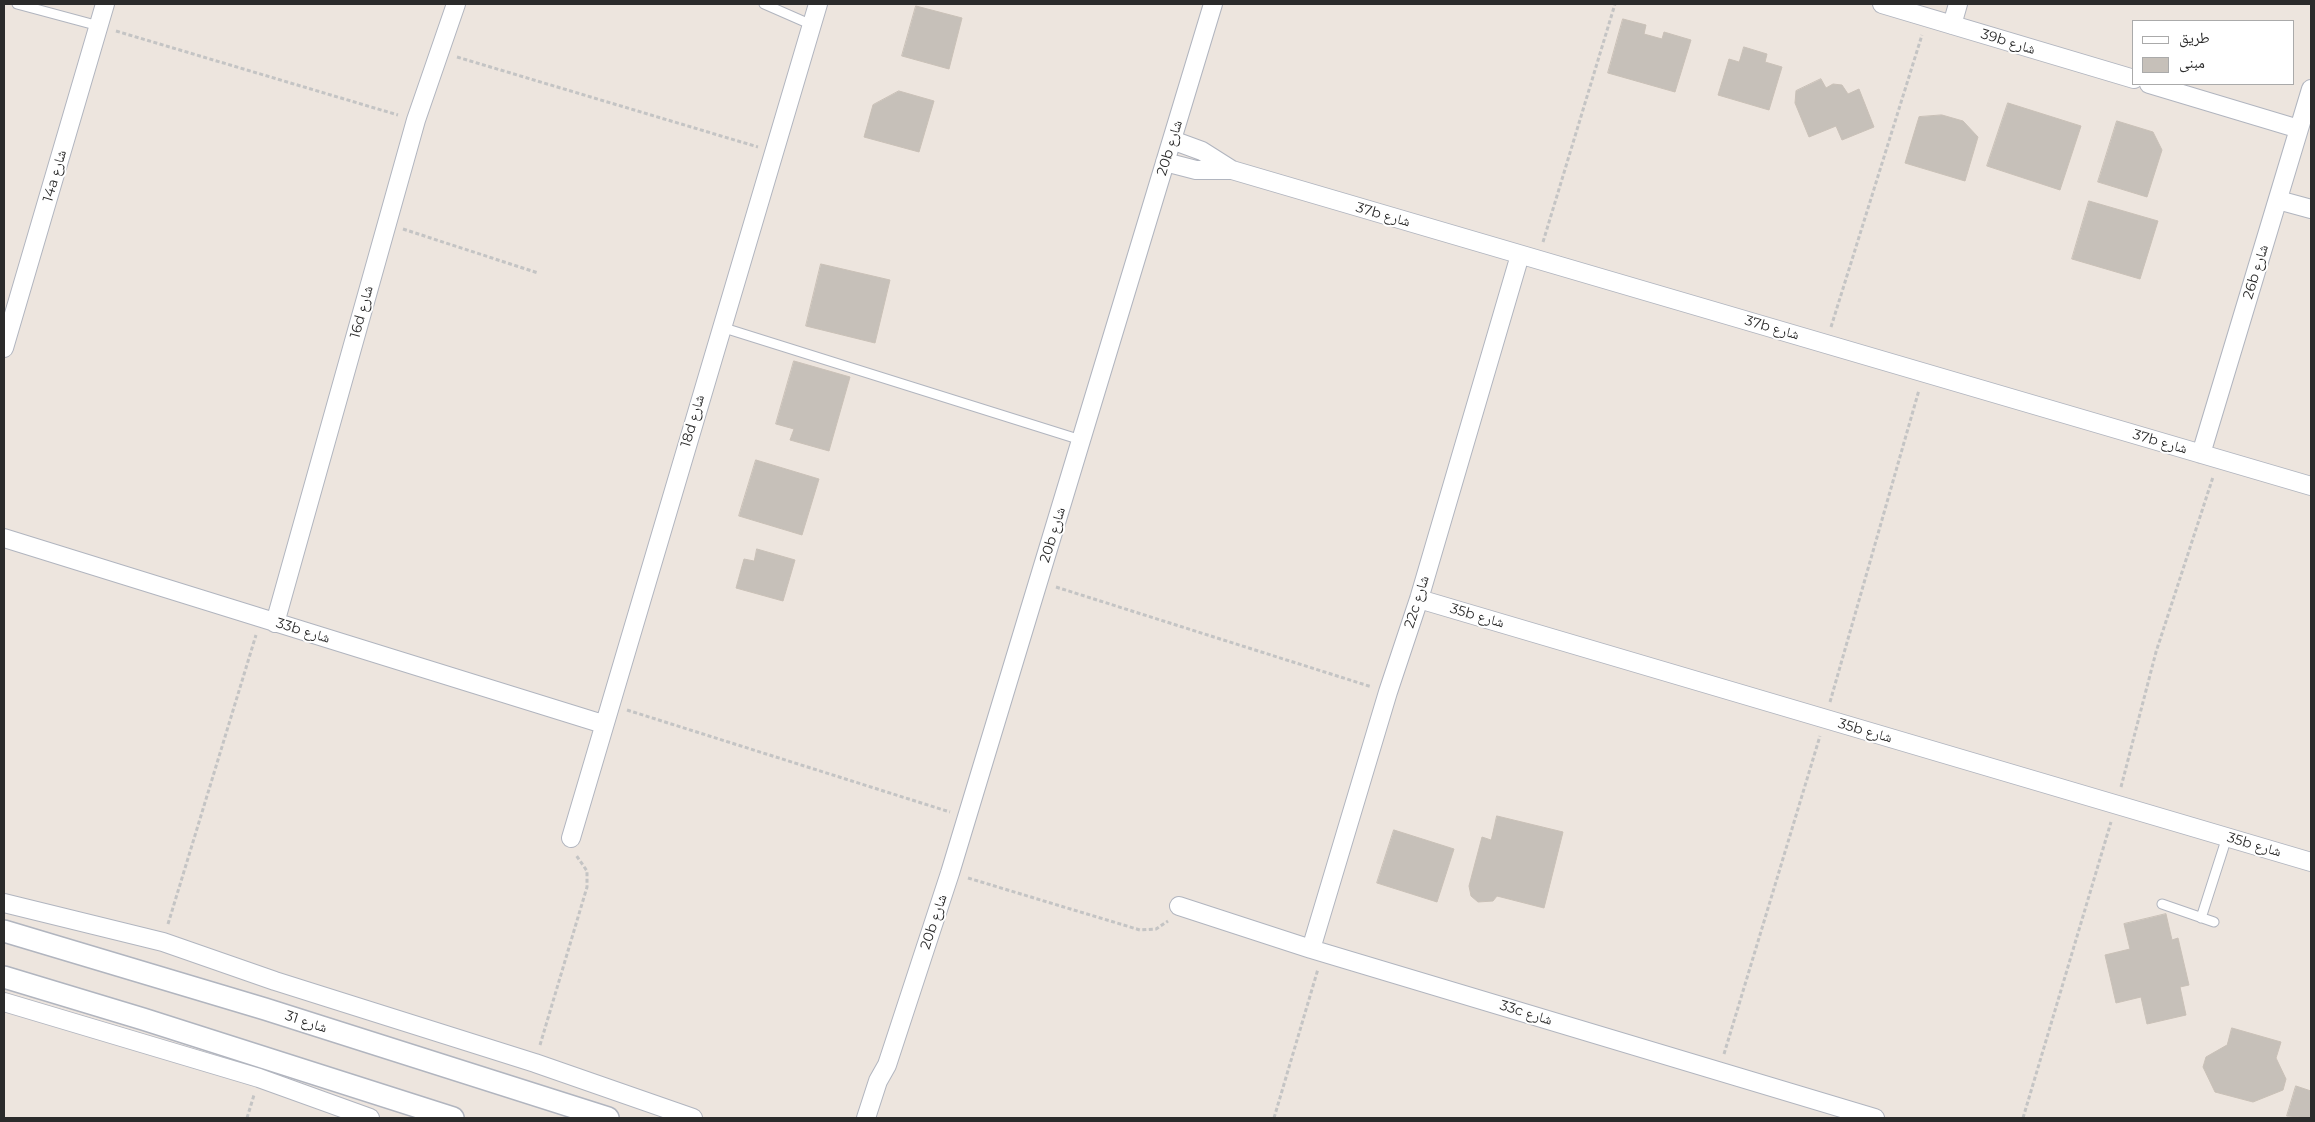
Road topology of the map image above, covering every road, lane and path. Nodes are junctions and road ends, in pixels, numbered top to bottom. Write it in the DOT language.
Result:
graph roads {
  1 [pos="17,4"];
  2 [pos="105,4"];
  3 [pos="456,4"];
  4 [pos="764,4"];
  5 [pos="818,4"];
  6 [pos="1213,4"];
  7 [pos="1615,4"];
  8 [pos="1882,4"];
  9 [pos="1958,4"];
  10 [pos="1927,17"];
  11 [pos="812,25"];
  12 [pos="1952,25"];
  13 [pos="99,26"];
  14 [pos="440,52"];
  15 [pos="2132,78"];
  16 [pos="2152,85"];
  17 [pos="2311,89"];
  18 [pos="416,120"];
  19 [pos="2299,129"];
  20 [pos="1172,140"];
  21 [pos="773,152"];
  22 [pos="1166,162"];
  23 [pos="1232,170"];
  24 [pos="2278,200"];
  25 [pos="2311,209"];
  26 [pos="387,224"];
  27 [pos="1520,254"];
  28 [pos="1538,260"];
  29 [pos="538,273"];
  30 [pos="721,327"];
  31 [pos="1826,344"];
  32 [pos="4,348"];
  33 [pos="1081,440"];
  34 [pos="2202,454"];
  35 [pos="2311,486"];
  36 [pos="4,538"];
  37 [pos="1039,581"];
  38 [pos="1419,599"];
  39 [pos="268,620"];
  40 [pos="1388,692"];
  41 [pos="610,704"];
  42 [pos="604,724"];
  43 [pos="967,817"];
  44 [pos="2227,837"];
  45 [pos="571,838"];
  46 [pos="2311,862"];
  47 [pos="950,873"];
  48 [pos="4,903"];
  49 [pos="2162,904"];
  50 [pos="1179,906"];
  51 [pos="2200,918"];
  52 [pos="2214,922"];
  53 [pos="4,931"];
  54 [pos="163,942"];
  55 [pos="1317,950"];
  56 [pos="4,977"];
  57 [pos="4,1002"];
  58 [pos="535,1063"];
  59 [pos="887,1065"];
  60 [pos="370,1118"];
  61 [pos="453,1118"];
  62 [pos="608,1118"];
  63 [pos="693,1118"];
  64 [pos="866,1118"];
  65 [pos="876,1118"];
  66 [pos="1274,1118"];
  67 [pos="1875,1118"];
  1 -- 13 [label="lane"];
  2 -- 13 [label="street, 14a شارع"];
  3 -- 14 [label="street, 16d شارع"];
  4 -- 11 [label="lane"];
  5 -- 11 [label="street, 18d شارع"];
  6 -- 20 [label="street, 20b شارع"];
  7 -- 28 [label="path"];
  8 -- 10 [label="street, 39b شارع"];
  9 -- 12 [label="street"];
  10 -- 12 [label="street, 39b شارع"];
  10 -- 31 [label="path"];
  11 -- 21 [label="street, 18d شارع"];
  12 -- 15 [label="street, 39b شارع"];
  13 -- 18 [label="path"];
  13 -- 32 [label="street, 14a شارع"];
  14 -- 18 [label="street, 16d شارع"];
  14 -- 21 [label="path"];
  16 -- 19 [label="street"];
  17 -- 19 [label="street, 26b شارع"];
  18 -- 26 [label="street, 16d شارع"];
  19 -- 24 [label="street, 26b شارع"];
  20 -- 22 [label="street, 20b شارع"];
  20 -- 23 [label="street, 37b شارع"];
  21 -- 30 [label="street, 18d شارع"];
  22 -- 23 [label="street, 37b شارع"];
  22 -- 33 [label="street, 20b شارع"];
  23 -- 27 [label="street, 37b شارع"];
  24 -- 25 [label="street"];
  24 -- 34 [label="street, 26b شارع"];
  26 -- 29 [label="path"];
  26 -- 39 [label="street, 16d شارع"];
  27 -- 28 [label="street, 37b شارع"];
  27 -- 38 [label="street, 22c شارع"];
  28 -- 31 [label="street, 37b شارع"];
  30 -- 33 [label="lane"];
  30 -- 41 [label="street, 18d شارع"];
  31 -- 34 [label="street, 37b شارع"];
  33 -- 37 [label="street, 20b شارع"];
  34 -- 35 [label="street, 37b شارع"];
  36 -- 39 [label="street, 33b شارع"];
  37 -- 40 [label="path"];
  37 -- 43 [label="street, 20b شارع"];
  38 -- 40 [label="street, 22c شارع"];
  38 -- 44 [label="street, 35b شارع"];
  39 -- 42 [label="street, 33b شارع"];
  39 -- 54 [label="path"];
  40 -- 55 [label="street, 22c شارع"];
  41 -- 42 [label="street, 18d شارع"];
  41 -- 43 [label="path"];
  42 -- 45 [label="street, 18d شارع"];
  43 -- 47 [label="street, 20b شارع"];
  44 -- 46 [label="street, 35b شارع"];
  44 -- 51 [label="lane"];
  45 -- 58 [label="path"];
  47 -- 50 [label="path"];
  47 -- 59 [label="street, 20b شارع"];
  48 -- 54 [label="street"];
  49 -- 51 [label="lane"];
  50 -- 55 [label="street, 33c شارع"];
  51 -- 52 [label="lane"];
  53 -- 62 [label="street, شارع 31"];
  54 -- 58 [label="street"];
  55 -- 66 [label="path"];
  55 -- 67 [label="street, 33c شارع"];
  56 -- 61 [label="street"];
  57 -- 60 [label="street"];
  58 -- 63 [label="street"];
  59 -- 64 [label="street, 20b شارع"];
  59 -- 65 [label="street, 20b شارع"];
}
